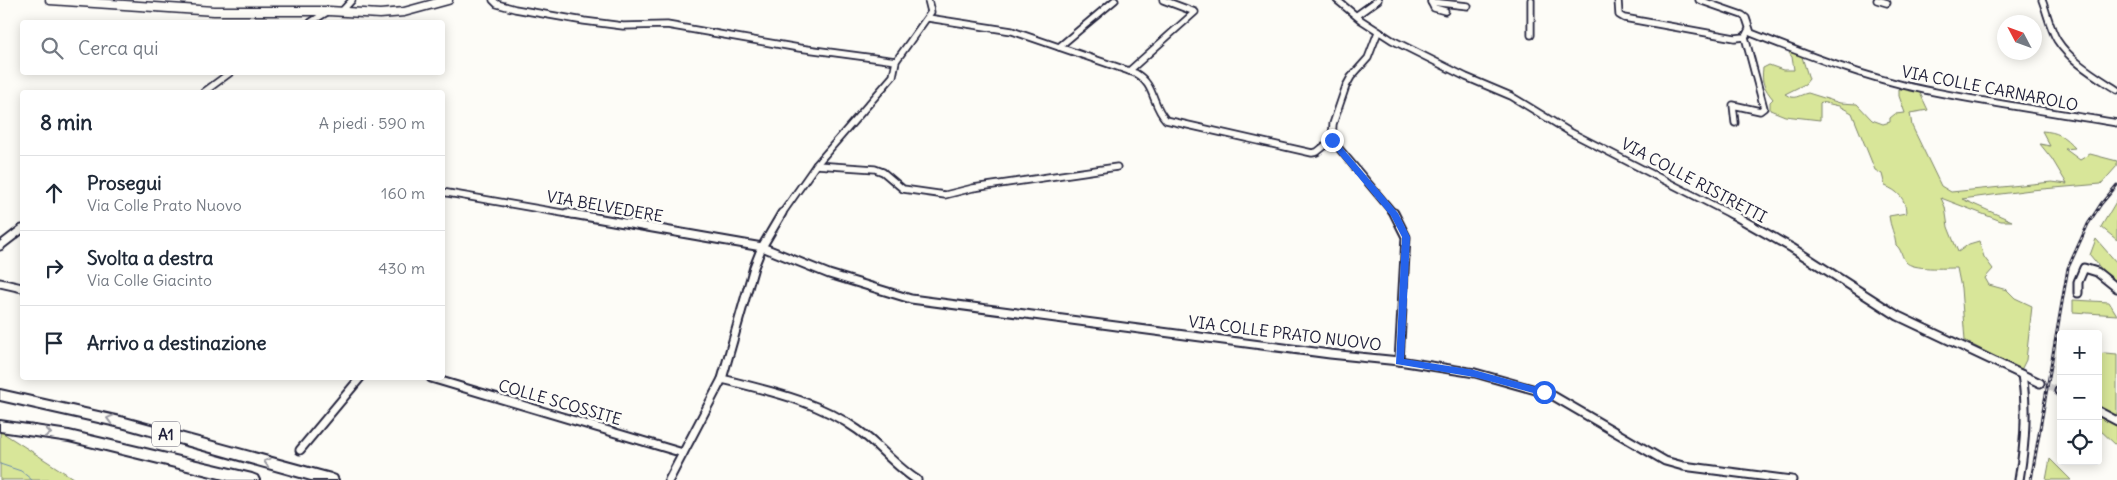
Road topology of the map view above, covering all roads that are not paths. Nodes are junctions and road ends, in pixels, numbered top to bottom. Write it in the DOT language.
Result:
graph roads {
  1 [pos="50,0"];
  2 [pos="352,0"];
  3 [pos="448,0"];
  4 [pos="493,0"];
  5 [pos="928,0"];
  6 [pos="1115,0"];
  7 [pos="1163,0"];
  8 [pos="1337,0"];
  9 [pos="1378,0"];
  10 [pos="1531,0"];
  11 [pos="1618,0"];
  12 [pos="1699,0"];
  13 [pos="1877,0"];
  14 [pos="2042,0"];
  15 [pos="1431,1"];
  16 [pos="1887,2"];
  17 [pos="1468,6"];
  18 [pos="329,11"];
  19 [pos="1445,11"];
  20 [pos="341,12"];
  21 [pos="1357,15"];
  22 [pos="928,18"];
  23 [pos="314,20"];
  24 [pos="1749,29"];
  25 [pos="1378,32"];
  26 [pos="1531,35"];
  27 [pos="1745,36"];
  28 [pos="1059,47"];
  29 [pos="896,61"];
  30 [pos="1129,71"];
  31 [pos="227,75"];
  32 [pos="207,90"];
  33 [pos="2117,90"];
  34 [pos="1735,123"];
  35 [pos="2117,123"];
  36 [pos="1332,140"];
  37 [pos="816,164"];
  38 [pos="1117,167"];
  39 [pos="445,193"];
  40 [pos="20,231"];
  41 [pos="0,246"];
  42 [pos="762,247"];
  43 [pos="0,283"];
  44 [pos="20,288"];
  45 [pos="2117,288"];
  46 [pos="2078,293"];
  47 [pos="1400,361"];
  48 [pos="2022,375"];
  49 [pos="722,379"];
  50 [pos="358,380"];
  51 [pos="438,380"];
  52 [pos="2040,383"];
  53 [pos="0,395"];
  54 [pos="2102,413"];
  55 [pos="2117,421"];
  56 [pos="0,426"];
  57 [pos="300,450"];
  58 [pos="682,453"];
  59 [pos="252,480"];
  60 [pos="331,480"];
  61 [pos="669,480"];
  62 [pos="917,480"];
  63 [pos="1792,480"];
  64 [pos="2019,480"];
  1 -- 18 [label="street"];
  2 -- 20 [label="street"];
  3 -- 20 [label="street"];
  4 -- 29 [label="street"];
  5 -- 22 [label="street"];
  6 -- 28 [label="street"];
  7 -- 30 [label="street"];
  8 -- 21 [label="street, VIA COLLE RISTRETTI"];
  9 -- 21 [label="street"];
  10 -- 26 [label="street"];
  11 -- 27 [label="street"];
  12 -- 24 [label="street, VIA COLLE CARNAROLO"];
  13 -- 16 [label="street"];
  14 -- 33 [label="street"];
  15 -- 17 [label="street"];
  15 -- 19 [label="street"];
  18 -- 20 [label="street"];
  18 -- 23 [label="street"];
  21 -- 25 [label="street, VIA COLLE RISTRETTI"];
  22 -- 28 [label="street"];
  22 -- 29 [label="street"];
  24 -- 27 [label="street"];
  24 -- 35 [label="street, VIA COLLE CARNAROLO"];
  25 -- 36 [label="street"];
  25 -- 48 [label="street, VIA COLLE RISTRETTI"];
  27 -- 34 [label="street"];
  28 -- 30 [label="street"];
  29 -- 37 [label="street"];
  30 -- 36 [label="street"];
  31 -- 32 [label="street"];
  36 -- 47 [label="street"];
  37 -- 38 [label="street"];
  37 -- 42 [label="street"];
  39 -- 42 [label="street, VIA BELVEDERE"];
  40 -- 41 [label="street"];
  42 -- 47 [label="street, VIA COLLE PRATO NUOVO"];
  42 -- 49 [label="street"];
  43 -- 44 [label="street"];
  45 -- 46 [label="street"];
  47 -- 63 [label="street, VIA COLLE PRATO NUOVO"];
  48 -- 52 [label="street, VIA COLLE RISTRETTI"];
  48 -- 64 [label="street"];
  49 -- 58 [label="street"];
  49 -- 62 [label="street"];
  50 -- 57 [label="street"];
  51 -- 58 [label="street, COLLE SCOSSITE"];
  60 -- 53 [label="highway, A1, one-way"];
  54 -- 55 [label="street"];
  56 -- 59 [label="highway, A1, one-way"];
  58 -- 61 [label="street"];
}
